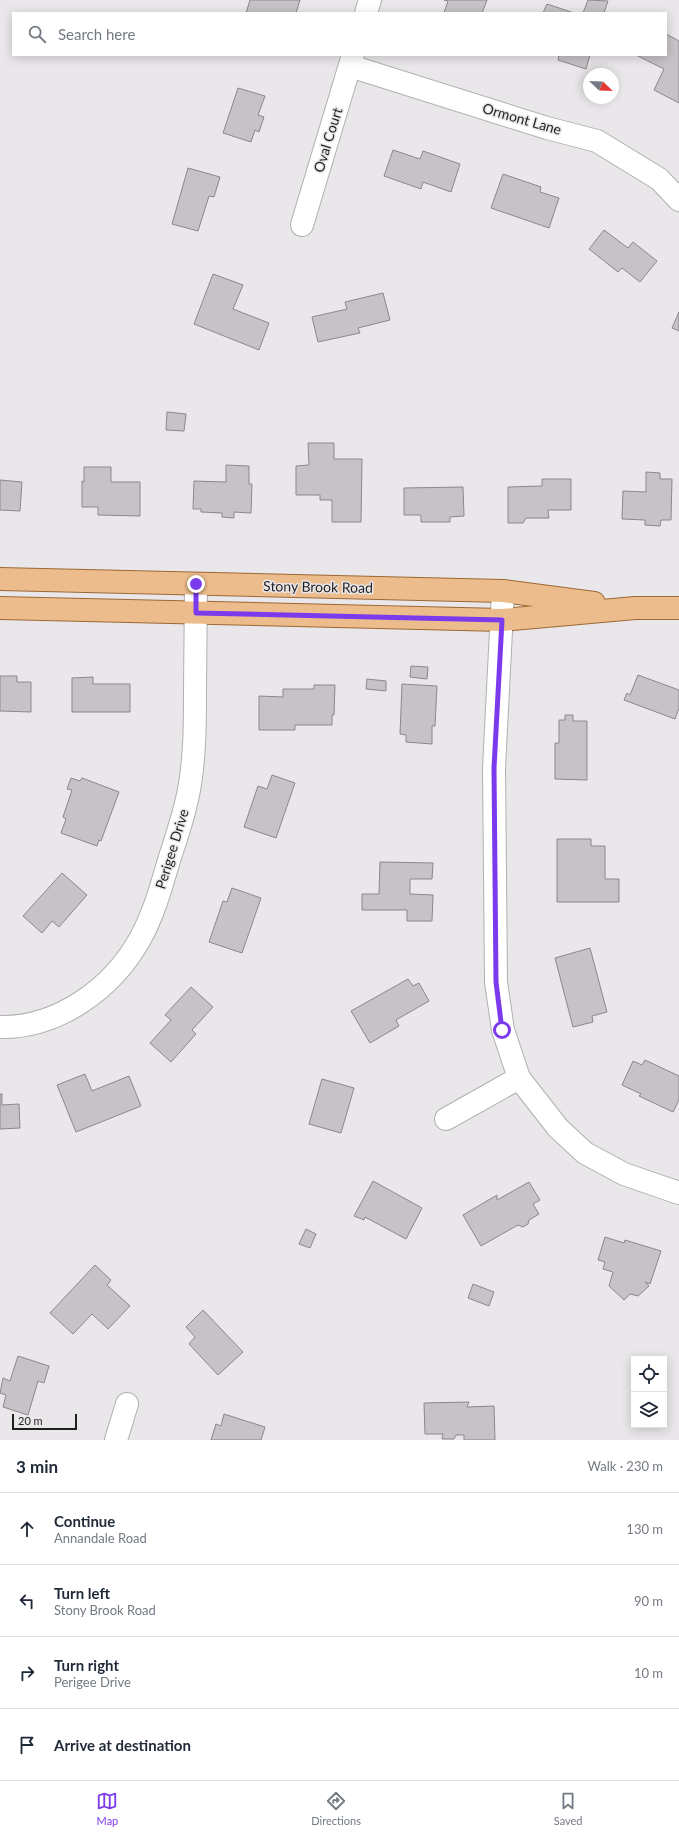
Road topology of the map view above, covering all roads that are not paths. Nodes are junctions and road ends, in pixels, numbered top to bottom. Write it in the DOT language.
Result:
graph roads {
  1 [pos="370,0"];
  2 [pos="366,12"];
  3 [pos="352,61"];
  4 [pos="679,200"];
  5 [pos="302,225"];
  6 [pos="0,579"];
  7 [pos="196,584"];
  8 [pos="503,591"];
  9 [pos="0,608"];
  10 [pos="635,608"];
  11 [pos="679,608"];
  12 [pos="196,613"];
  13 [pos="502,620"];
  14 [pos="0,1027"];
  15 [pos="519,1078"];
  16 [pos="446,1119"];
  17 [pos="679,1193"];
  18 [pos="127,1404"];
  19 [pos="116,1440"];
  1 -- 2 [label="street"];
  3 -- 4 [label="street, Ormont Lane"];
  3 -- 5 [label="street, Oval Court"];
  6 -- 7 [label="main road, Stony Brook Road"];
  7 -- 8 [label="main road, Stony Brook Road"];
  7 -- 12 [label="street, Perigee Drive"];
  8 -- 10 [label="main road, Stony Brook Road"];
  8 -- 13 [label="street"];
  9 -- 12 [label="main road, Stony Brook Road"];
  10 -- 11 [label="main road, Stony Brook Road"];
  10 -- 13 [label="main road, Stony Brook Road"];
  12 -- 13 [label="main road, Stony Brook Road"];
  12 -- 14 [label="street, Perigee Drive"];
  13 -- 15 [label="street"];
  15 -- 16 [label="street"];
  15 -- 17 [label="street"];
  18 -- 19 [label="street"];
}
